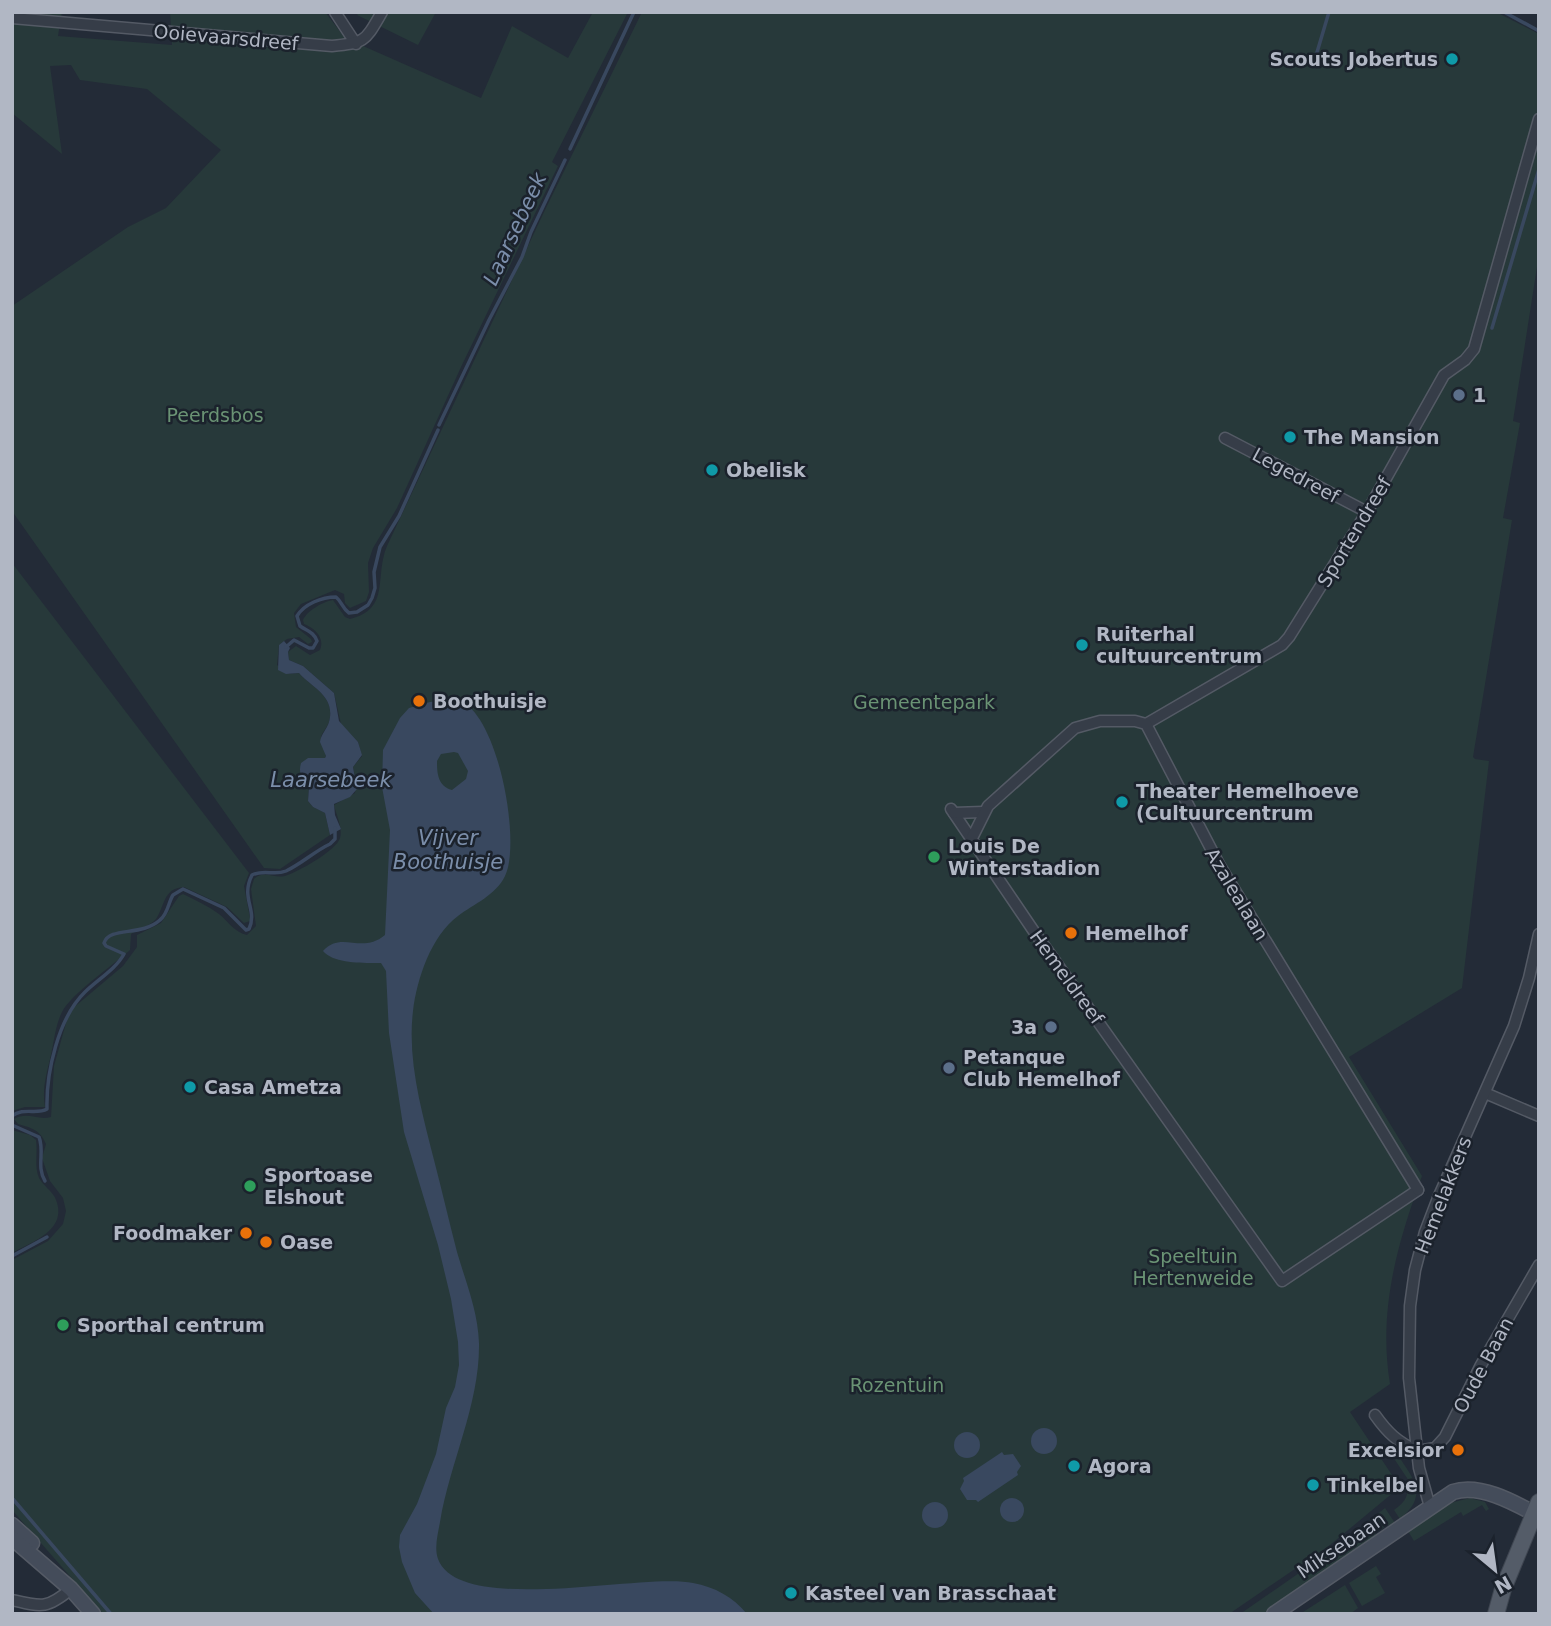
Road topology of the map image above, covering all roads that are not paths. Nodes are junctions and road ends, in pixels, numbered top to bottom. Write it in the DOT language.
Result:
graph roads {
  1 [pos="335,12"];
  2 [pos="382,12"];
  3 [pos="12,18"];
  4 [pos="356,44"];
  5 [pos="1539,119"];
  6 [pos="1225,438"];
  7 [pos="1367,512"];
  8 [pos="1146,724"];
  9 [pos="983,812"];
  10 [pos="972,838"];
  11 [pos="1539,933"];
  12 [pos="1485,1093"];
  13 [pos="1539,1116"];
  14 [pos="1418,1190"];
  15 [pos="1438,1198"];
  16 [pos="1539,1265"];
  17 [pos="1375,1415"];
  18 [pos="1418,1451"];
  19 [pos="1430,1507"];
  20 [pos="1537,1511"];
  21 [pos="12,1525"];
  22 [pos="12,1538"];
  23 [pos="71,1589"];
  24 [pos="12,1600"];
  25 [pos="93,1614"];
  26 [pos="1274,1614"];
  27 [pos="1496,1614"];
  1 -- 4 [label="street"];
  2 -- 4 [label="street"];
  3 -- 4 [label="street, Ooievaarsdreef"];
  5 -- 7 [label="street, Sportendreef"];
  6 -- 7 [label="street, Legedreef"];
  7 -- 8 [label="street, Sportendreef"];
  8 -- 9 [label="street"];
  8 -- 14 [label="street, Azalealaan"];
  9 -- 10 [label="street"];
  9 -- 10 [label="street, Hemeldreef"];
  10 -- 14 [label="street, Hemeldreef"];
  11 -- 12 [label="street, Hemelakkers"];
  12 -- 13 [label="street"];
  12 -- 15 [label="street, Hemelakkers"];
  14 -- 15 [label="street"];
  15 -- 18 [label="street, Hemelakkers"];
  16 -- 18 [label="street, Oude Baan"];
  17 -- 18 [label="street"];
  18 -- 19 [label="street, Hemelakkers"];
  19 -- 20 [label="main road, Miksebaan"];
  19 -- 26 [label="main road, Miksebaan"];
  20 -- 27 [label="main road"];
  21 -- 23 [label="main road"];
  22 -- 23 [label="main road"];
  23 -- 24 [label="street"];
  23 -- 25 [label="main road"];
}
